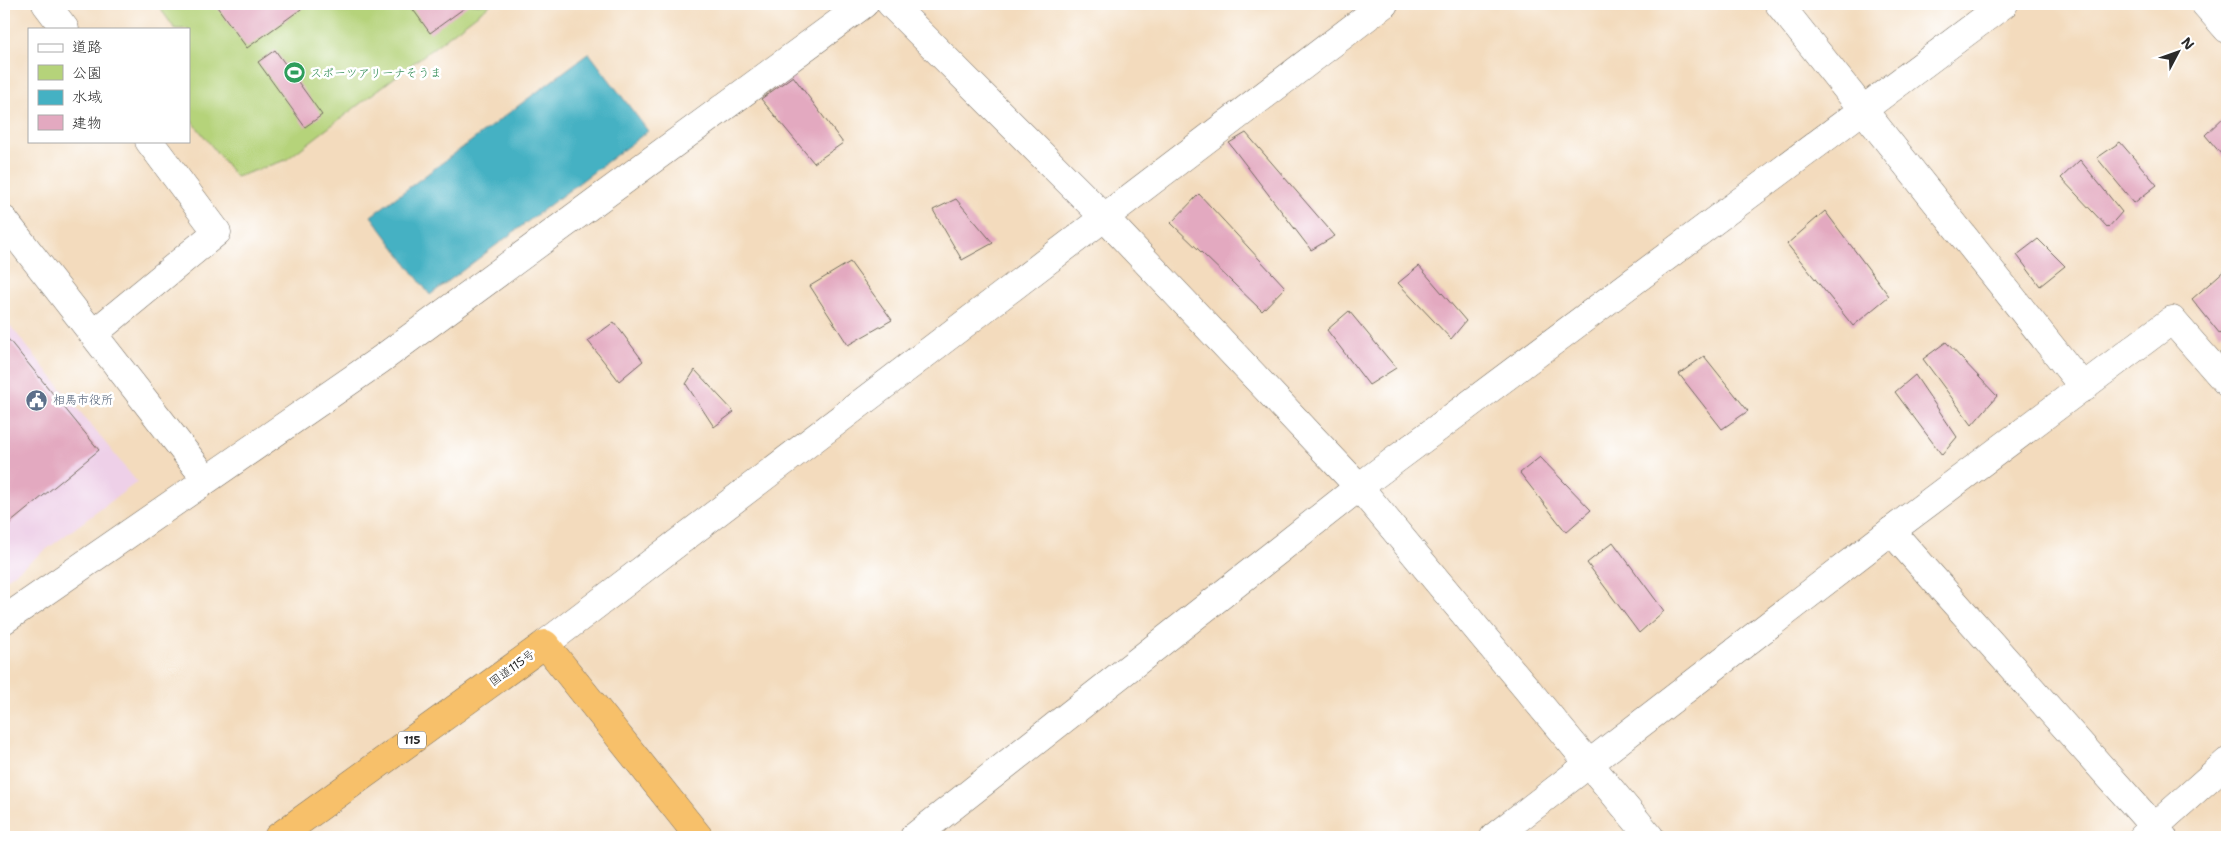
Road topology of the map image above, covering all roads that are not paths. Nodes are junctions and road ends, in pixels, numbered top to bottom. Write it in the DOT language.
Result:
graph roads {
  1 [pos="46,4"];
  2 [pos="864,4"];
  3 [pos="891,4"];
  4 [pos="1384,4"];
  5 [pos="1779,4"];
  6 [pos="2004,4"];
  7 [pos="2205,4"];
  8 [pos="64,28"];
  9 [pos="2227,29"];
  10 [pos="1863,109"];
  11 [pos="150,142"];
  12 [pos="1104,217"];
  13 [pos="4,220"];
  14 [pos="92,334"];
  15 [pos="2227,382"];
  16 [pos="2084,388"];
  17 [pos="206,479"];
  18 [pos="1359,487"];
  19 [pos="1891,531"];
  20 [pos="4,620"];
  21 [pos="545,644"];
  22 [pos="2227,762"];
  23 [pos="1589,764"];
  24 [pos="2153,834"];
  25 [pos="278,837"];
  26 [pos="699,837"];
  27 [pos="914,837"];
  28 [pos="1494,837"];
  29 [pos="1650,837"];
  1 -- 8 [label="street"];
  2 -- 17 [label="street"];
  3 -- 12 [label="street"];
  4 -- 12 [label="street"];
  5 -- 10 [label="street"];
  6 -- 10 [label="street"];
  7 -- 9 [label="street"];
  10 -- 16 [label="street"];
  10 -- 18 [label="street"];
  11 -- 14 [label="street"];
  12 -- 18 [label="street"];
  12 -- 21 [label="street"];
  13 -- 14 [label="street"];
  14 -- 17 [label="street"];
  15 -- 16 [label="street"];
  16 -- 19 [label="street"];
  17 -- 20 [label="street"];
  18 -- 23 [label="street"];
  18 -- 27 [label="street"];
  19 -- 23 [label="street"];
  19 -- 24 [label="street"];
  21 -- 25 [label="highway, 国道115号 / 115"];
  21 -- 26 [label="highway, 国道115号"];
  22 -- 24 [label="street"];
  23 -- 28 [label="street"];
  23 -- 29 [label="street"];
}
